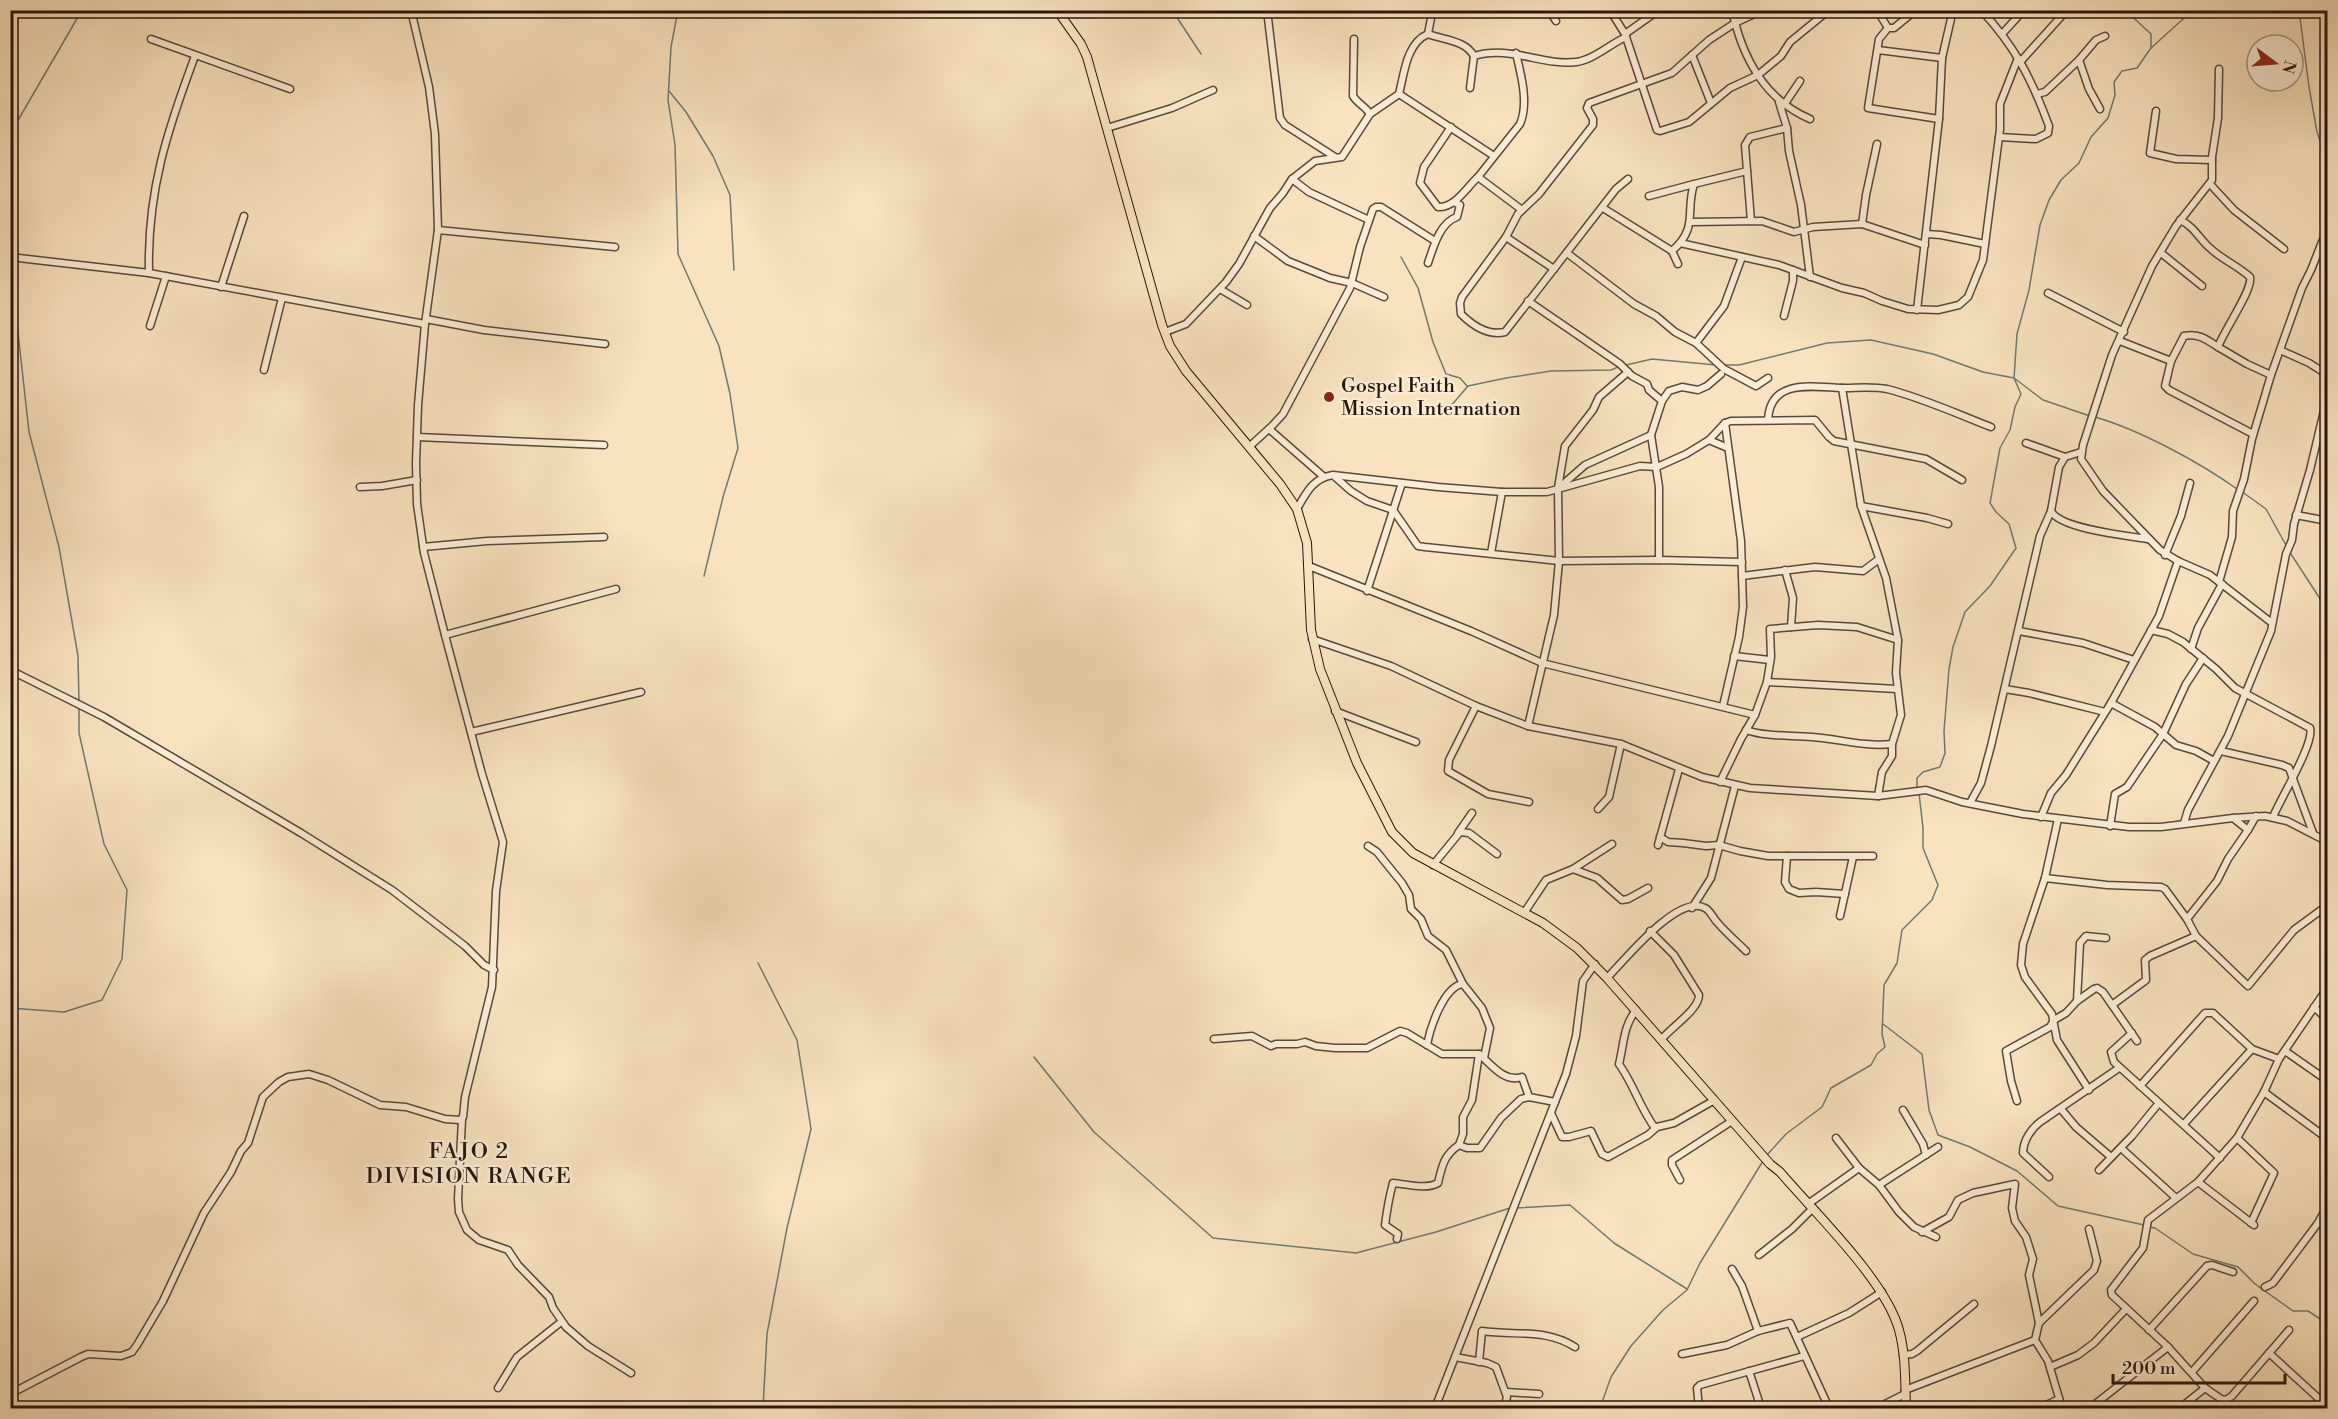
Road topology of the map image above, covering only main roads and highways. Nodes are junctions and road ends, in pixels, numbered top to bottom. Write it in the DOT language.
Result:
graph roads {
  1 [pos="1057,10"];
  2 [pos="1906,1408"];
  1 -- 2 [label="main road"];
}
